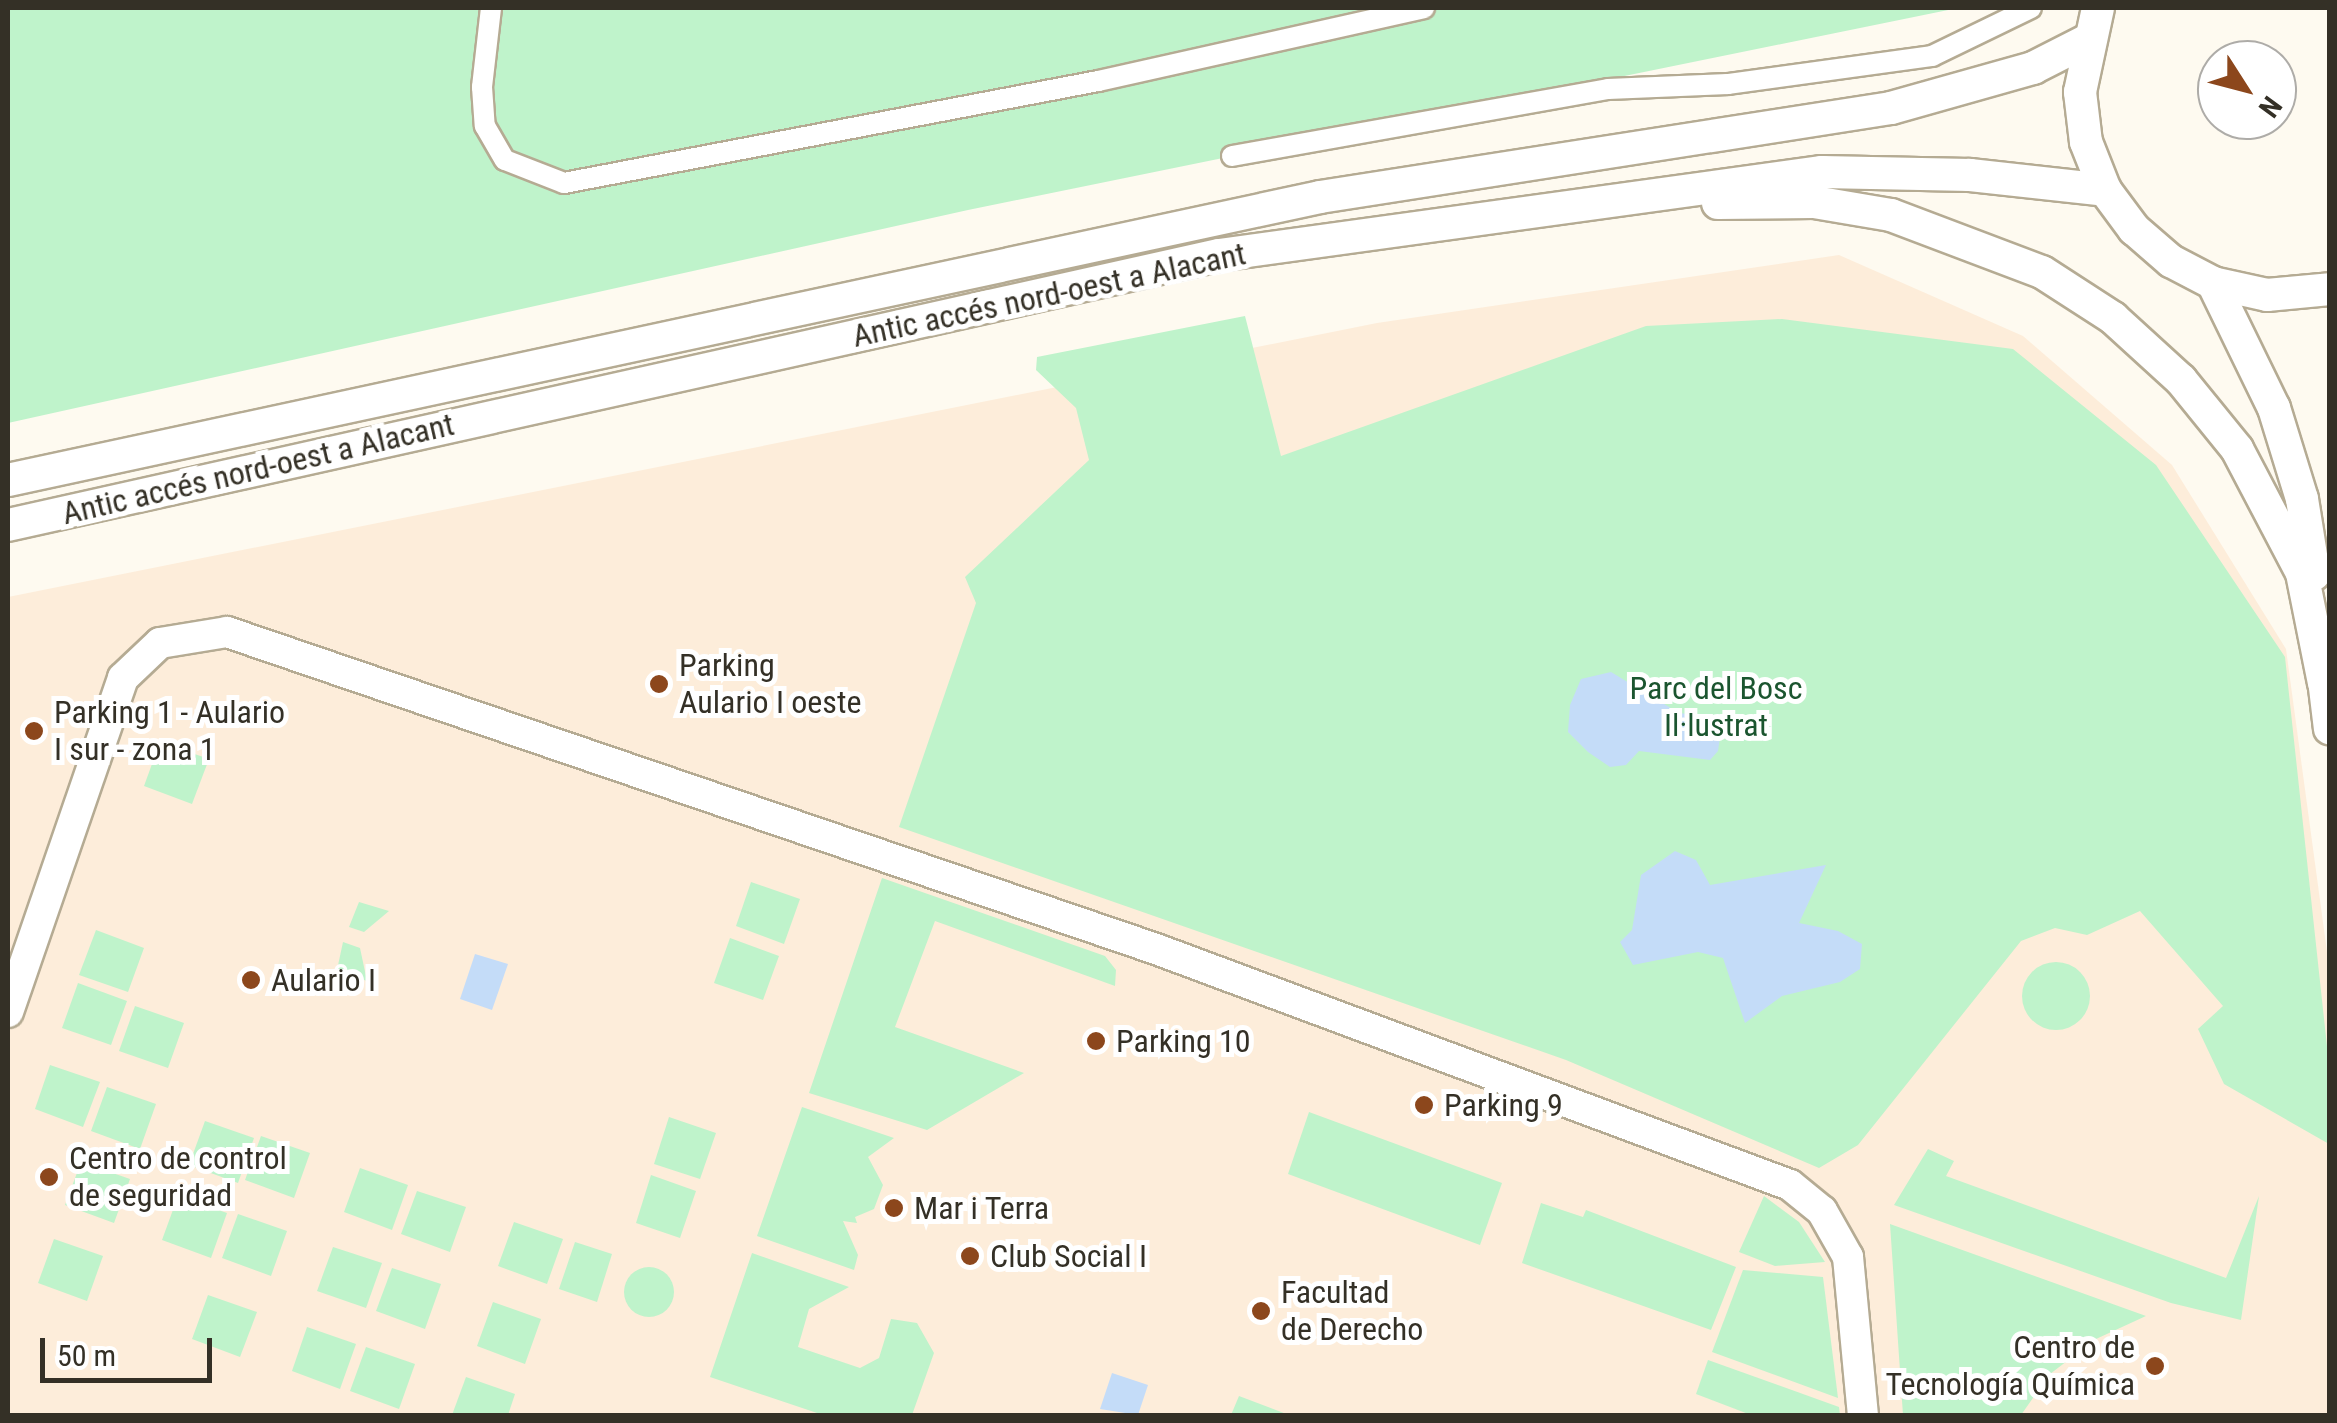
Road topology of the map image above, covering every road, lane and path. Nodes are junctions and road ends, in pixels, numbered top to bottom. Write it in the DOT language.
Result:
graph roads {
  1 [pos="491,8"];
  2 [pos="1424,8"];
  3 [pos="2031,8"];
  4 [pos="2098,8"];
  5 [pos="2086,41"];
  6 [pos="1232,156"];
  7 [pos="2106,190"];
  8 [pos="1578,203"];
  9 [pos="2214,283"];
  10 [pos="2330,290"];
  11 [pos="8,480"];
  12 [pos="8,525"];
  13 [pos="2324,682"];
  14 [pos="2330,729"];
  15 [pos="8,1012"];
  16 [pos="1863,1416"];
  1 -- 2 [label="street"];
  3 -- 6 [label="street"];
  4 -- 5 [label="main road"];
  5 -- 7 [label="main road"];
  5 -- 11 [label="main road, Antic accés nord-oest a Alacant"];
  7 -- 8 [label="main road, Antic accés nord-oest a Alacant"];
  7 -- 9 [label="main road"];
  8 -- 12 [label="main road, Antic accés nord-oest a Alacant"];
  8 -- 13 [label="main road"];
  9 -- 10 [label="main road"];
  9 -- 13 [label="main road"];
  13 -- 14 [label="main road"];
  15 -- 16 [label="street"];
}
